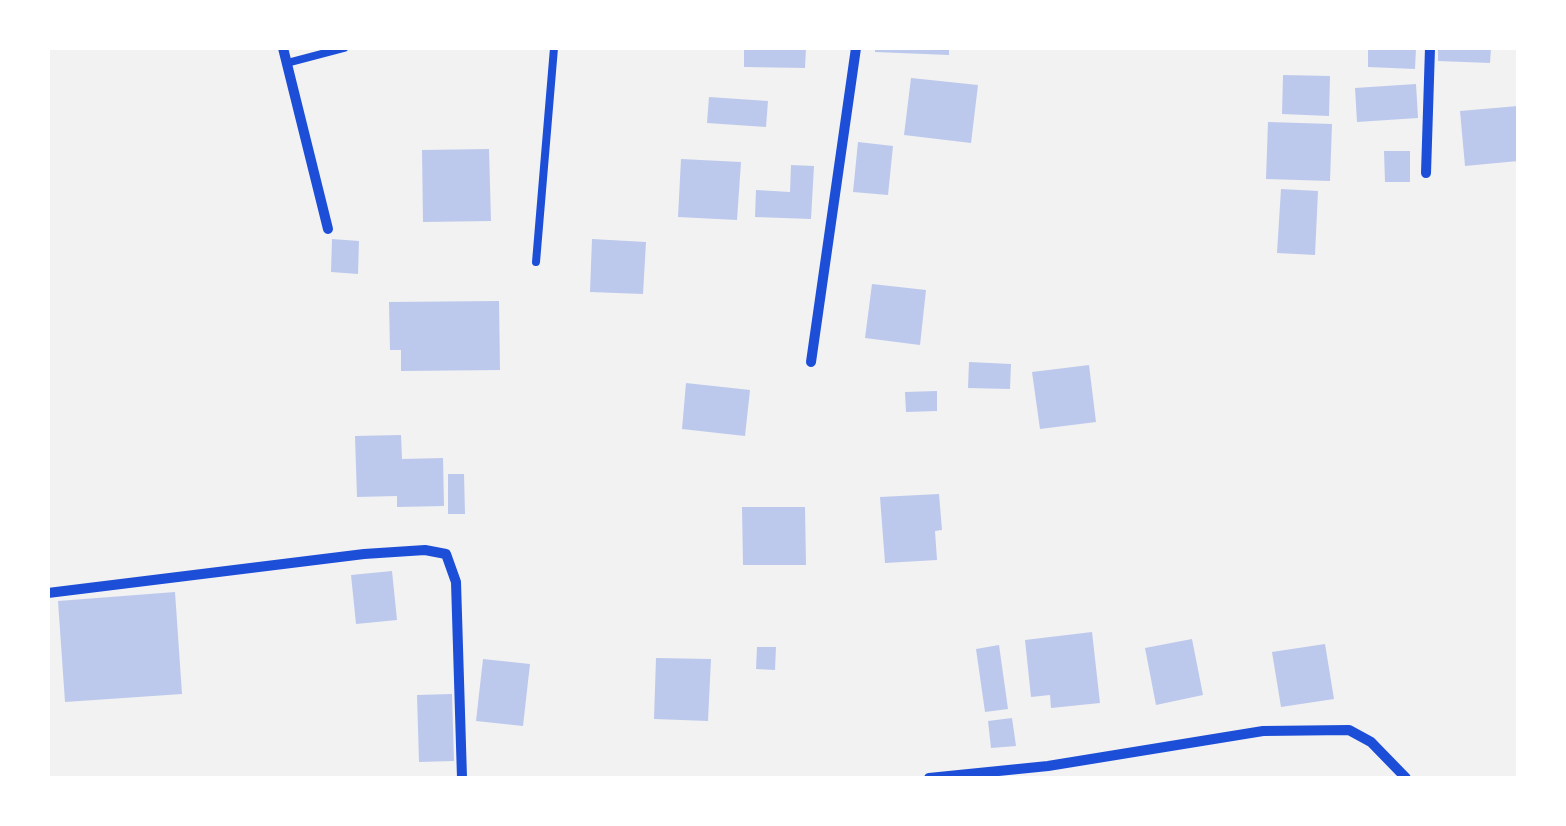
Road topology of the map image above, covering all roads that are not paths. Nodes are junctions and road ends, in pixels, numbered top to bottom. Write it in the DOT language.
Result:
graph roads {
  1 [pos="283,48"];
  2 [pos="344,48"];
  3 [pos="554,48"];
  4 [pos="856,48"];
  5 [pos="1430,48"];
  6 [pos="287,63"];
  7 [pos="1426,173"];
  8 [pos="328,229"];
  9 [pos="536,262"];
  10 [pos="811,362"];
  11 [pos="48,593"];
  12 [pos="462,778"];
  13 [pos="929,778"];
  14 [pos="1406,778"];
  1 -- 6 [label="street"];
  2 -- 6 [label="lane"];
  3 -- 9 [label="lane"];
  4 -- 10 [label="street"];
  5 -- 7 [label="street"];
  6 -- 8 [label="street"];
  11 -- 12 [label="street"];
  13 -- 14 [label="street"];
}
